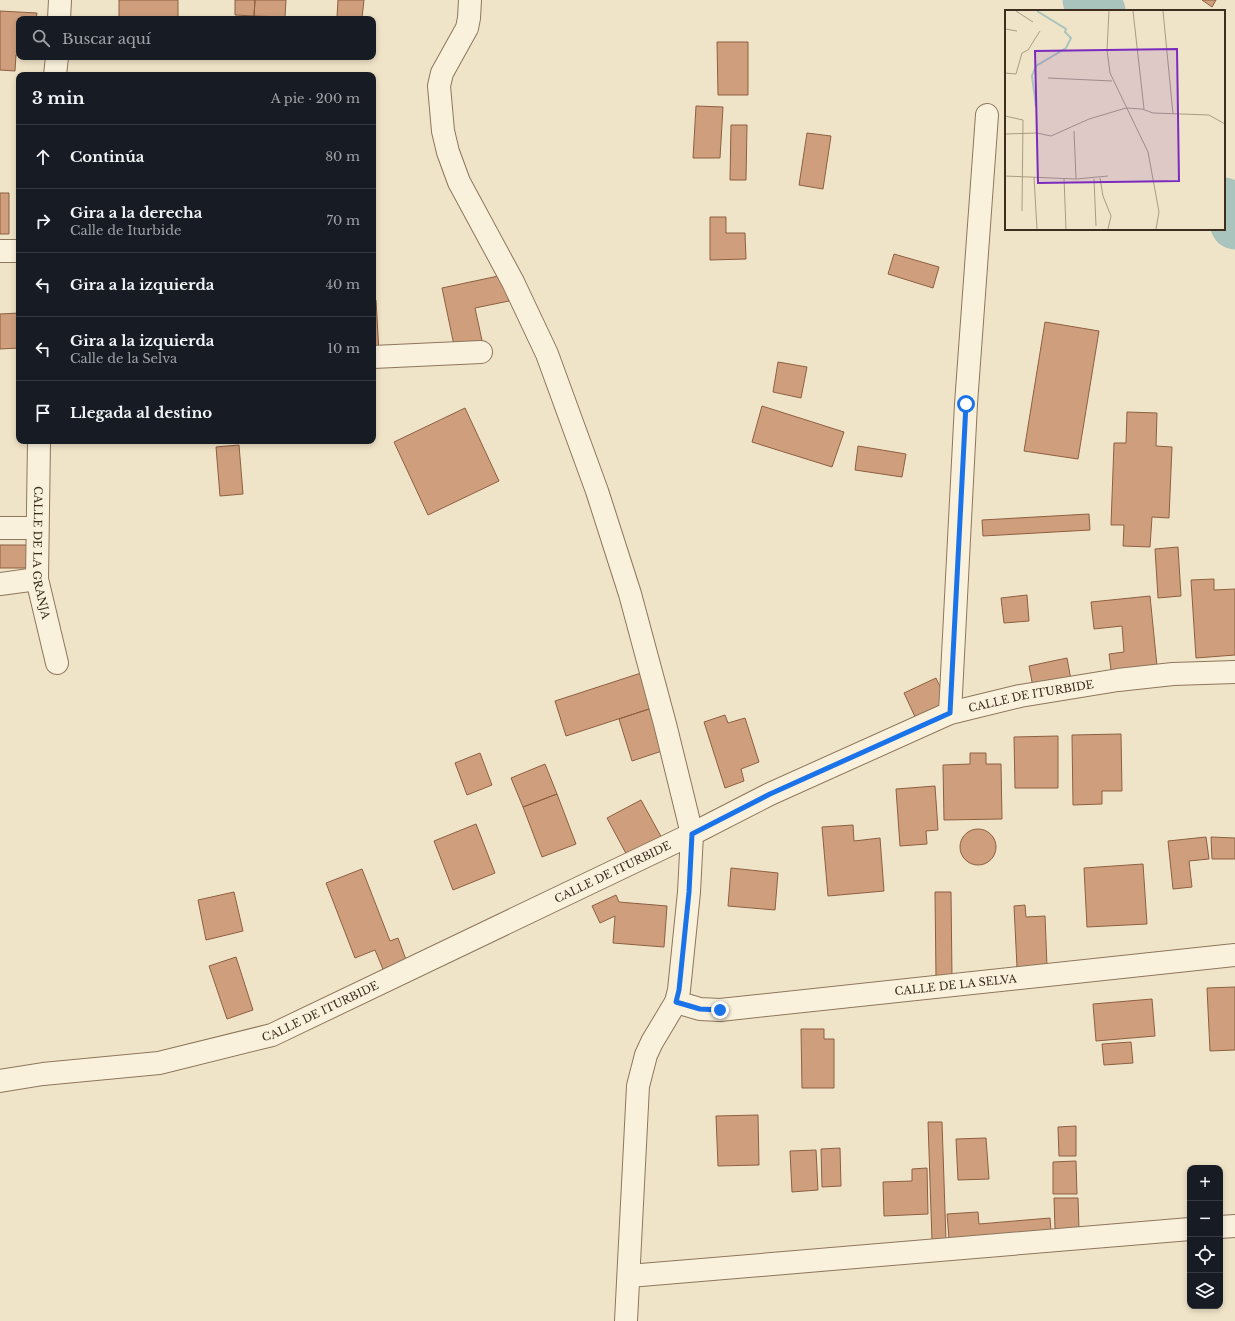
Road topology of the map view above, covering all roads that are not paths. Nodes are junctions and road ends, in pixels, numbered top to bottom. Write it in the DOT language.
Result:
graph roads {
  1 [pos="60,0"];
  2 [pos="470,0"];
  3 [pos="59,16"];
  4 [pos="56,60"];
  5 [pos="55,72"];
  6 [pos="987,115"];
  7 [pos="16,250"];
  8 [pos="0,251"];
  9 [pos="481,352"];
  10 [pos="376,357"];
  11 [pos="39,444"];
  12 [pos="0,528"];
  13 [pos="37,528"];
  14 [pos="37,579"];
  15 [pos="0,584"];
  16 [pos="57,663"];
  17 [pos="1235,672"];
  18 [pos="950,713"];
  19 [pos="692,834"];
  20 [pos="1235,955"];
  21 [pos="676,1002"];
  22 [pos="0,1081"];
  23 [pos="1235,1226"];
  24 [pos="1223,1227"];
  25 [pos="1187,1229"];
  26 [pos="629,1276"];
  27 [pos="626,1321"];
  1 -- 3 [label="street"];
  2 -- 19 [label="street"];
  4 -- 5 [label="street"];
  6 -- 18 [label="street"];
  7 -- 8 [label="street"];
  9 -- 10 [label="street"];
  11 -- 13 [label="street, CALLE DE LA GRANJA"];
  12 -- 13 [label="street"];
  13 -- 14 [label="street, CALLE DE LA GRANJA"];
  14 -- 15 [label="street"];
  14 -- 16 [label="street, CALLE DE LA GRANJA"];
  17 -- 18 [label="street, CALLE DE ITURBIDE"];
  18 -- 19 [label="street, CALLE DE ITURBIDE"];
  19 -- 21 [label="street"];
  19 -- 22 [label="street, CALLE DE ITURBIDE"];
  20 -- 21 [label="street, CALLE DE LA SELVA"];
  21 -- 26 [label="street"];
  23 -- 24 [label="street"];
  25 -- 26 [label="street"];
  26 -- 27 [label="street"];
}
